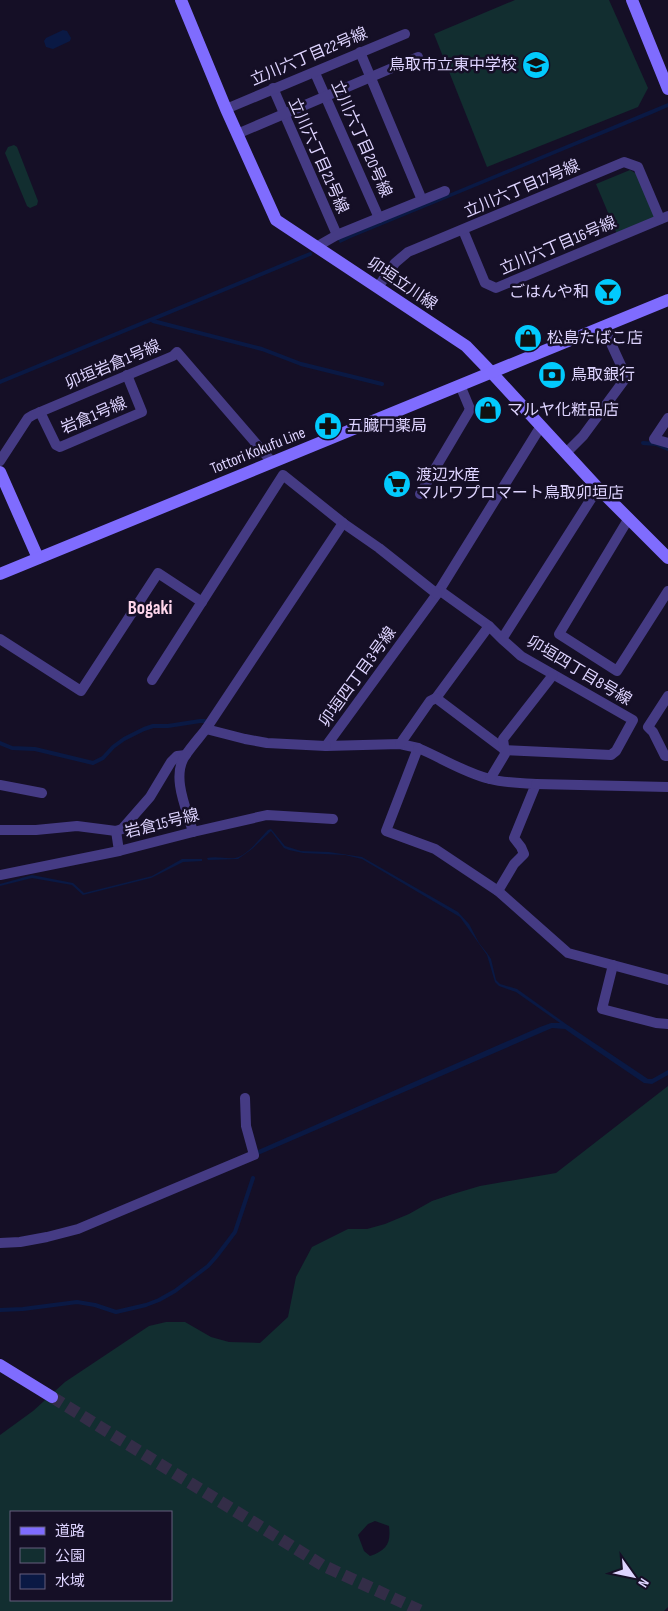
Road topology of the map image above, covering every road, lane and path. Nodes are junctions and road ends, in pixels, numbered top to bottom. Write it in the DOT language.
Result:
graph roads {
  1 [pos="181,0"];
  2 [pos="632,0"];
  3 [pos="405,34"];
  4 [pos="360,52"];
  5 [pos="418,57"];
  6 [pos="316,72"];
  7 [pos="370,77"];
  8 [pos="666,81"];
  9 [pos="272,88"];
  10 [pos="326,96"];
  11 [pos="226,109"];
  12 [pos="284,114"];
  13 [pos="237,134"];
  14 [pos="445,191"];
  15 [pos="422,200"];
  16 [pos="379,218"];
  17 [pos="664,218"];
  18 [pos="463,230"];
  19 [pos="337,236"];
  20 [pos="316,247"];
  21 [pos="378,287"];
  22 [pos="668,300"];
  23 [pos="603,326"];
  24 [pos="491,372"];
  25 [pos="127,375"];
  26 [pos="460,385"];
  27 [pos="40,412"];
  28 [pos="668,418"];
  29 [pos="541,426"];
  30 [pos="668,443"];
  31 [pos="566,453"];
  32 [pos="0,461"];
  33 [pos="272,462"];
  34 [pos="0,472"];
  35 [pos="598,488"];
  36 [pos="420,494"];
  37 [pos="629,518"];
  38 [pos="343,523"];
  39 [pos="38,558"];
  40 [pos="668,558"];
  41 [pos="0,574"];
  42 [pos="668,591"];
  43 [pos="438,592"];
  44 [pos="202,602"];
  45 [pos="488,626"];
  46 [pos="0,639"];
  47 [pos="502,639"];
  48 [pos="553,675"];
  49 [pos="152,680"];
  50 [pos="668,696"];
  51 [pos="436,698"];
  52 [pos="633,720"];
  53 [pos="648,727"];
  54 [pos="206,729"];
  55 [pos="400,744"];
  56 [pos="326,746"];
  57 [pos="418,748"];
  58 [pos="505,750"];
  59 [pos="186,755"];
  60 [pos="668,756"];
  61 [pos="490,780"];
  62 [pos="536,784"];
  63 [pos="0,785"];
  64 [pos="668,787"];
  65 [pos="42,793"];
  66 [pos="333,818"];
  67 [pos="0,830"];
  68 [pos="116,831"];
  69 [pos="192,832"];
  70 [pos="119,851"];
  71 [pos="0,876"];
  72 [pos="498,891"];
  73 [pos="613,965"];
  74 [pos="668,980"];
  75 [pos="668,1024"];
  76 [pos="246,1098"];
  77 [pos="0,1243"];
  78 [pos="0,1365"];
  79 [pos="52,1397"];
  1 -- 11 [label="street, 卯垣立川線"];
  2 -- 8 [label="street"];
  3 -- 4 [label="street, 立川六丁目22号線"];
  4 -- 6 [label="street, 立川六丁目22号線"];
  4 -- 7 [label="street"];
  5 -- 7 [label="street"];
  6 -- 9 [label="street, 立川六丁目22号線"];
  6 -- 10 [label="street, 立川六丁目20号線"];
  7 -- 10 [label="street"];
  7 -- 15 [label="street"];
  9 -- 11 [label="street, 立川六丁目22号線"];
  9 -- 12 [label="street, 立川六丁目21号線"];
  10 -- 12 [label="street"];
  10 -- 16 [label="street, 立川六丁目20号線"];
  11 -- 13 [label="street, 卯垣立川線"];
  12 -- 13 [label="street"];
  12 -- 19 [label="street, 立川六丁目21号線"];
  13 -- 20 [label="street, 卯垣立川線"];
  14 -- 15 [label="street"];
  15 -- 16 [label="street"];
  16 -- 19 [label="street"];
  17 -- 18 [label="street, 立川六丁目17号線"];
  17 -- 18 [label="street, 立川六丁目16号線"];
  18 -- 21 [label="street, 立川六丁目17号線"];
  19 -- 20 [label="street"];
  20 -- 21 [label="street, 卯垣立川線"];
  21 -- 24 [label="street, 卯垣立川線"];
  22 -- 23 [label="street, Tottori Kokufu Line"];
  23 -- 24 [label="street, Tottori Kokufu Line"];
  23 -- 31 [label="street"];
  24 -- 26 [label="street, Tottori Kokufu Line"];
  24 -- 29 [label="street, 卯垣立川線"];
  25 -- 27 [label="street, 卯垣岩倉1号線"];
  25 -- 27 [label="street, 岩倉1号線"];
  25 -- 33 [label="street, 卯垣岩倉1号線"];
  26 -- 33 [label="street, Tottori Kokufu Line"];
  26 -- 36 [label="street"];
  27 -- 32 [label="street, 卯垣岩倉1号線"];
  28 -- 30 [label="street"];
  29 -- 31 [label="street, 卯垣立川線"];
  29 -- 43 [label="street, 卯垣四丁目3号線"];
  31 -- 35 [label="street, 卯垣立川線"];
  33 -- 39 [label="street, Tottori Kokufu Line"];
  34 -- 39 [label="street"];
  35 -- 37 [label="street, 卯垣立川線"];
  35 -- 47 [label="street, 卯垣四丁目8号線"];
  37 -- 40 [label="street, 卯垣立川線"];
  37 -- 42 [label="street"];
  38 -- 43 [label="street, 卯垣四丁目8号線"];
  38 -- 44 [label="street, 卯垣四丁目8号線"];
  38 -- 54 [label="street"];
  39 -- 41 [label="street, Tottori Kokufu Line"];
  43 -- 45 [label="street, 卯垣四丁目8号線"];
  43 -- 56 [label="street, 卯垣四丁目3号線"];
  44 -- 46 [label="street"];
  44 -- 49 [label="street"];
  45 -- 47 [label="street, 卯垣四丁目8号線"];
  45 -- 51 [label="street"];
  47 -- 48 [label="street, 卯垣四丁目8号線"];
  48 -- 52 [label="street, 卯垣四丁目8号線"];
  48 -- 58 [label="street"];
  50 -- 53 [label="street"];
  51 -- 55 [label="street"];
  51 -- 58 [label="street"];
  52 -- 53 [label="street"];
  52 -- 58 [label="street, 卯垣四丁目8号線"];
  53 -- 60 [label="street"];
  54 -- 56 [label="street"];
  54 -- 59 [label="street"];
  55 -- 56 [label="street, 卯垣四丁目3号線"];
  55 -- 57 [label="street, 卯垣四丁目3号線"];
  57 -- 61 [label="street, 卯垣四丁目3号線"];
  57 -- 72 [label="street"];
  58 -- 61 [label="street"];
  59 -- 68 [label="street"];
  59 -- 69 [label="street"];
  61 -- 62 [label="street, 卯垣四丁目3号線"];
  62 -- 64 [label="street, 卯垣四丁目3号線"];
  62 -- 72 [label="street"];
  63 -- 65 [label="street"];
  66 -- 69 [label="street, 岩倉15号線"];
  67 -- 68 [label="street"];
  68 -- 70 [label="street"];
  69 -- 70 [label="street, 岩倉15号線"];
  70 -- 71 [label="street, 岩倉15号線"];
  72 -- 73 [label="street"];
  73 -- 74 [label="street"];
  73 -- 75 [label="street"];
  76 -- 77 [label="street"];
  78 -- 79 [label="street"];
}
